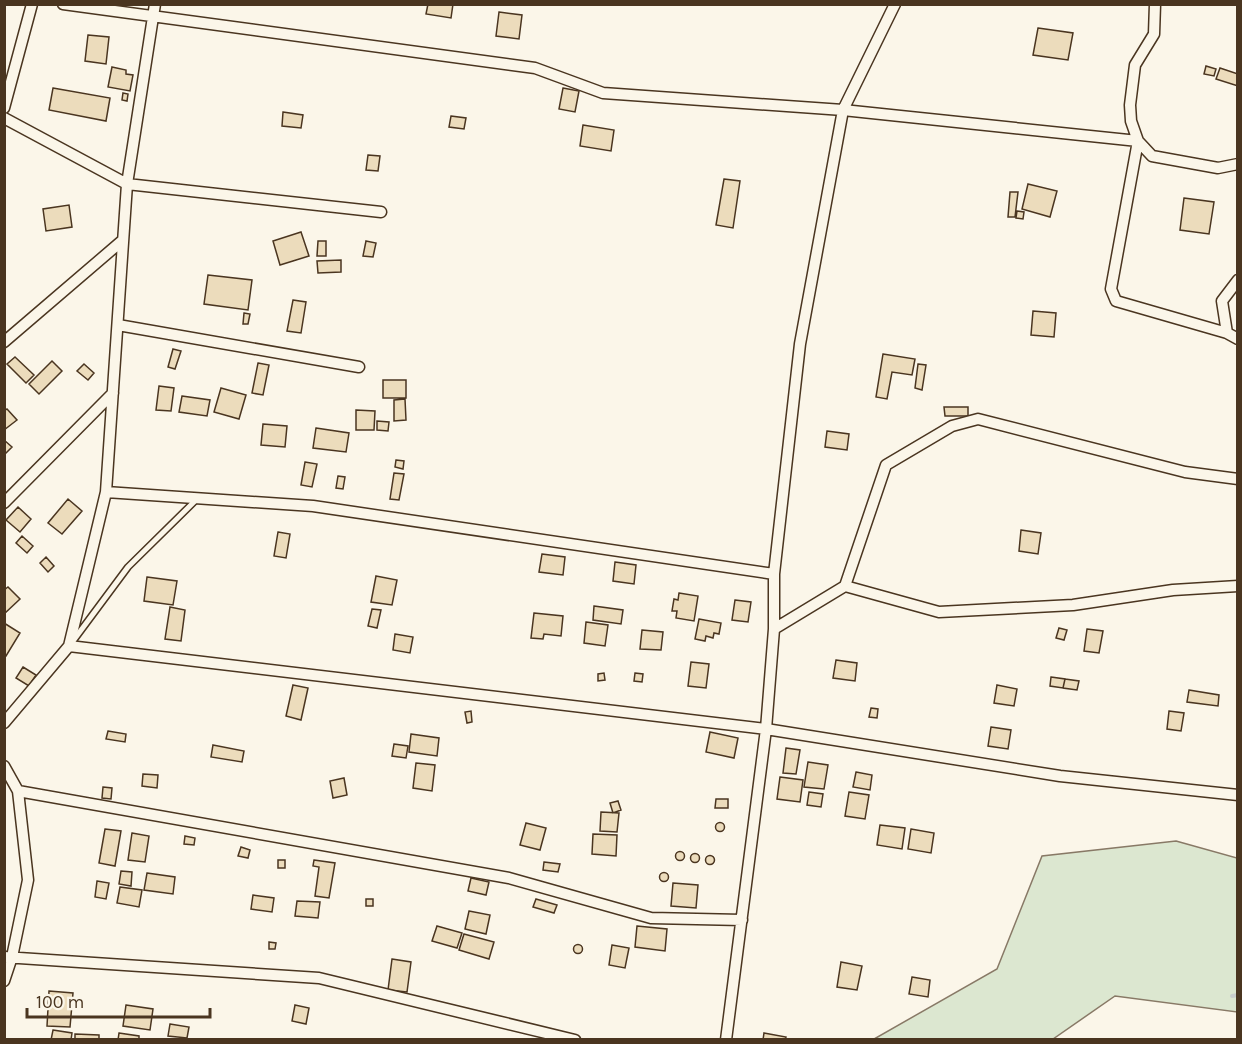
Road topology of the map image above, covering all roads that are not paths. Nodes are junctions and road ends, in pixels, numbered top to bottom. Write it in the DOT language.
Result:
graph roads {
  1 [pos="32,4"];
  2 [pos="63,4"];
  3 [pos="155,4"];
  4 [pos="895,4"];
  5 [pos="1155,4"];
  6 [pos="153,16"];
  7 [pos="4,108"];
  8 [pos="843,110"];
  9 [pos="4,118"];
  10 [pos="1138,141"];
  11 [pos="1238,164"];
  12 [pos="127,184"];
  13 [pos="381,212"];
  14 [pos="123,240"];
  15 [pos="1238,280"];
  16 [pos="118,325"];
  17 [pos="1227,333"];
  18 [pos="1238,339"];
  19 [pos="4,342"];
  20 [pos="359,367"];
  21 [pos="113,393"];
  22 [pos="1238,479"];
  23 [pos="106,492"];
  24 [pos="199,498"];
  25 [pos="4,503"];
  26 [pos="774,574"];
  27 [pos="845,586"];
  28 [pos="1238,586"];
  29 [pos="774,629"];
  30 [pos="69,646"];
  31 [pos="4,723"];
  32 [pos="766,729"];
  33 [pos="4,766"];
  34 [pos="18,792"];
  35 [pos="1238,795"];
  36 [pos="742,920"];
  37 [pos="8,957"];
  38 [pos="4,981"];
  39 [pos="575,1040"];
  40 [pos="726,1040"];
  1 -- 7 [label="street"];
  2 -- 6 [label="street"];
  3 -- 6 [label="street"];
  4 -- 8 [label="street"];
  5 -- 10 [label="street"];
  6 -- 8 [label="street"];
  6 -- 12 [label="street"];
  8 -- 10 [label="street"];
  8 -- 26 [label="street"];
  9 -- 12 [label="street"];
  10 -- 11 [label="street"];
  10 -- 17 [label="street"];
  12 -- 13 [label="street"];
  12 -- 14 [label="street"];
  14 -- 16 [label="street"];
  14 -- 19 [label="street"];
  15 -- 17 [label="street"];
  16 -- 20 [label="street"];
  16 -- 21 [label="street"];
  17 -- 18 [label="street"];
  21 -- 23 [label="street"];
  21 -- 25 [label="street"];
  22 -- 27 [label="street"];
  23 -- 24 [label="street"];
  23 -- 30 [label="street"];
  24 -- 26 [label="street"];
  24 -- 30 [label="lane"];
  26 -- 29 [label="street"];
  27 -- 28 [label="street"];
  27 -- 29 [label="street"];
  29 -- 32 [label="street"];
  30 -- 31 [label="street"];
  30 -- 32 [label="street"];
  32 -- 35 [label="street"];
  32 -- 36 [label="street"];
  33 -- 34 [label="street"];
  34 -- 36 [label="street"];
  34 -- 37 [label="street"];
  36 -- 40 [label="street"];
  37 -- 38 [label="street"];
  37 -- 39 [label="street"];
}
